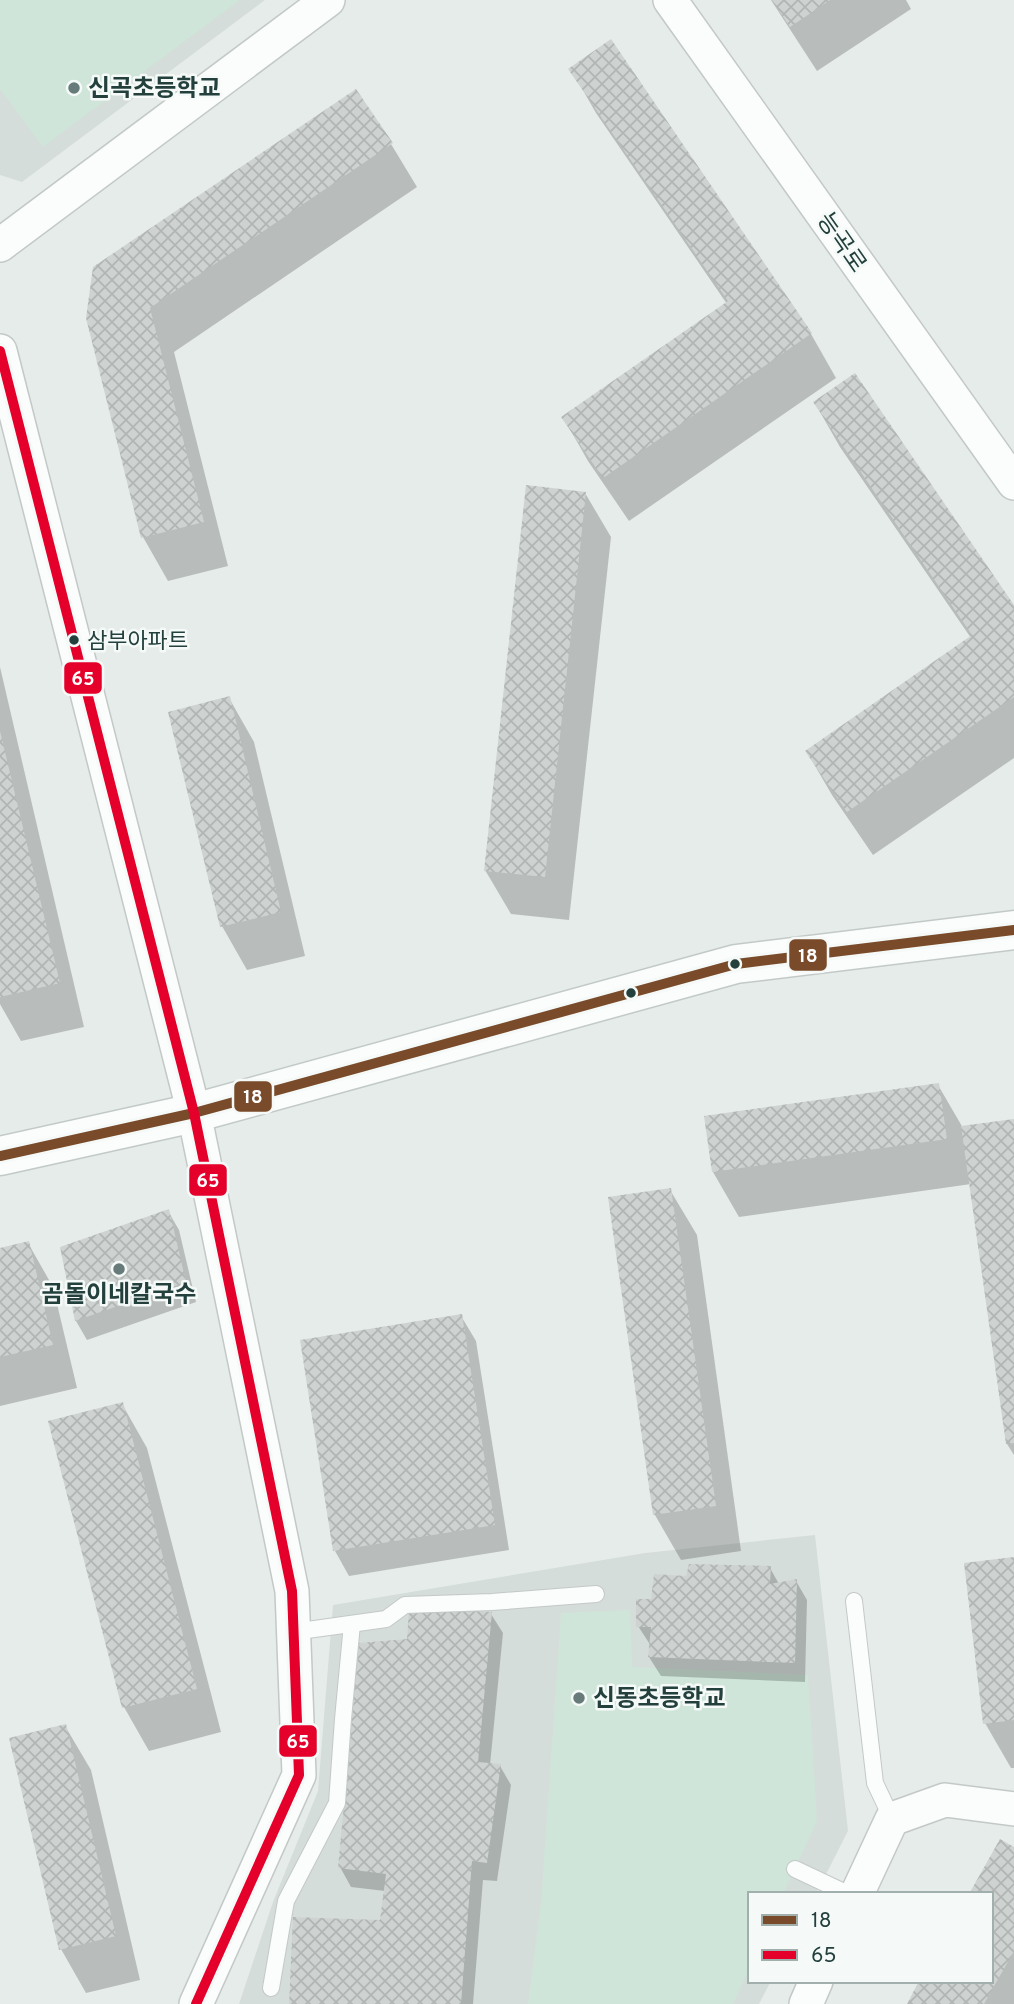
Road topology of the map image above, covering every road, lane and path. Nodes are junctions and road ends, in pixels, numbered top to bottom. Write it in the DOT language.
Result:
graph roads {
  1 [pos="328,0"];
  2 [pos="670,0"];
  3 [pos="0,245"];
  4 [pos="0,351"];
  5 [pos="1014,484"];
  6 [pos="1011,932"];
  7 [pos="194,1113"];
  8 [pos="0,1156"];
  9 [pos="596,1594"];
  10 [pos="854,1601"];
  11 [pos="352,1624"];
  12 [pos="293,1632"];
  13 [pos="1014,1809"];
  14 [pos="892,1819"];
  15 [pos="795,1869"];
  16 [pos="844,1892"];
  17 [pos="858,1892"];
  18 [pos="815,1983"];
  19 [pos="271,1988"];
  20 [pos="196,2004"];
  21 [pos="806,2004"];
  1 -- 3 [label="street"];
  2 -- 5 [label="street, 능곡로"];
  4 -- 7 [label="street"];
  6 -- 7 [label="street"];
  7 -- 8 [label="street"];
  7 -- 12 [label="street"];
  9 -- 11 [label="lane"];
  10 -- 14 [label="lane"];
  11 -- 12 [label="lane"];
  11 -- 19 [label="lane"];
  12 -- 20 [label="street"];
  13 -- 14 [label="street"];
  14 -- 17 [label="street"];
  15 -- 16 [label="lane"];
  18 -- 21 [label="street"];
}
